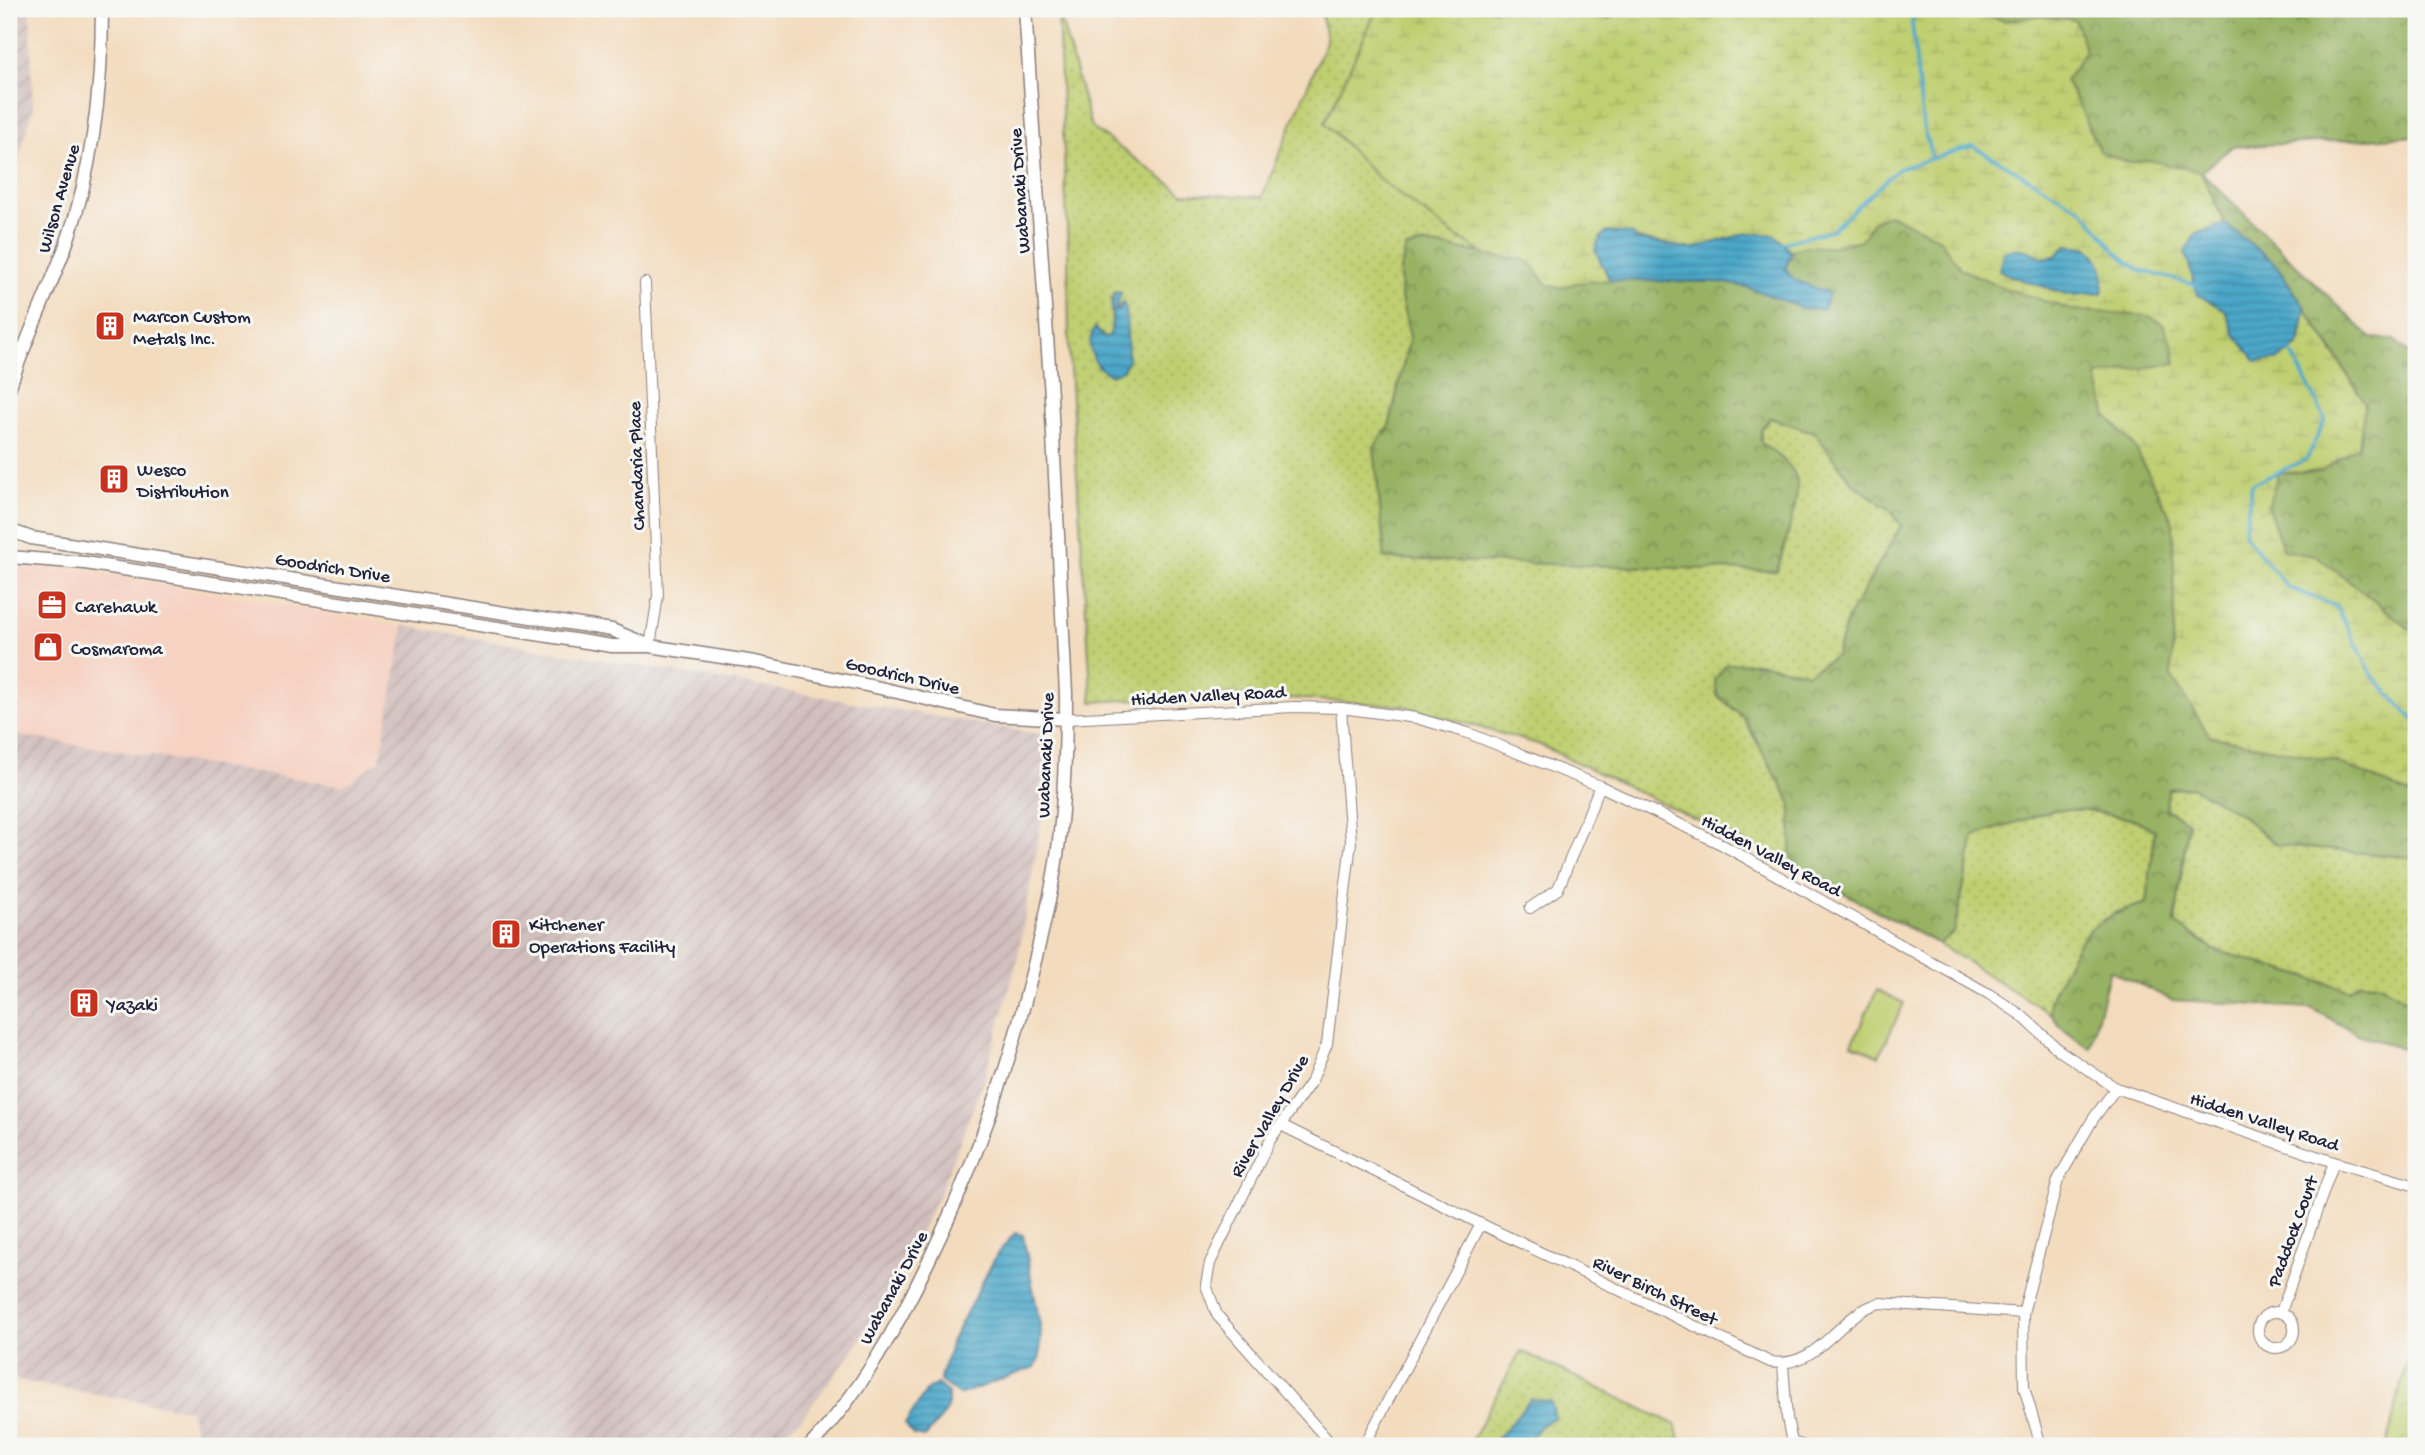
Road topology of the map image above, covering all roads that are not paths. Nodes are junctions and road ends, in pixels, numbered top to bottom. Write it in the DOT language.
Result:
graph roads {
  1 [pos="102,9"];
  2 [pos="1025,9"];
  3 [pos="645,284"];
  4 [pos="9,345"];
  5 [pos="22,351"];
  6 [pos="9,389"];
  7 [pos="9,530"];
  8 [pos="9,557"];
  9 [pos="650,646"];
  10 [pos="1341,708"];
  11 [pos="1066,719"];
  12 [pos="1600,786"];
  13 [pos="1530,908"];
  14 [pos="2116,1088"];
  15 [pos="1282,1125"];
  16 [pos="2334,1162"];
  17 [pos="2416,1186"];
  18 [pos="1481,1224"];
  19 [pos="2281,1312"];
  20 [pos="2023,1313"];
  21 [pos="1783,1364"];
  22 [pos="1787,1445"];
  23 [pos="810,1446"];
  24 [pos="1333,1446"];
  25 [pos="1360,1446"];
  26 [pos="1804,1446"];
  27 [pos="2041,1446"];
  1 -- 5 [label="street, Wilson Avenue"];
  2 -- 11 [label="street, Wabanaki Drive"];
  3 -- 9 [label="street, Chandaria Place"];
  4 -- 5 [label="street"];
  5 -- 6 [label="street, Wilson Avenue"];
  7 -- 9 [label="street, Goodrich Drive"];
  8 -- 9 [label="street, Goodrich Drive"];
  9 -- 11 [label="street, Goodrich Drive"];
  10 -- 11 [label="street, Hidden Valley Road"];
  10 -- 12 [label="street, Hidden Valley Road"];
  10 -- 15 [label="street, River Valley Drive"];
  11 -- 23 [label="street, Wabanaki Drive"];
  12 -- 13 [label="street"];
  12 -- 14 [label="street, Hidden Valley Road"];
  14 -- 16 [label="street, Hidden Valley Road"];
  14 -- 20 [label="street"];
  15 -- 18 [label="street, River Birch Street"];
  15 -- 24 [label="street, River Valley Drive"];
  16 -- 17 [label="street, Hidden Valley Road"];
  16 -- 19 [label="street, Paddock Court"];
  18 -- 21 [label="street, River Birch Street"];
  18 -- 25 [label="street"];
  20 -- 21 [label="street"];
  20 -- 27 [label="street"];
  21 -- 22 [label="street"];
  22 -- 26 [label="street"];
}
